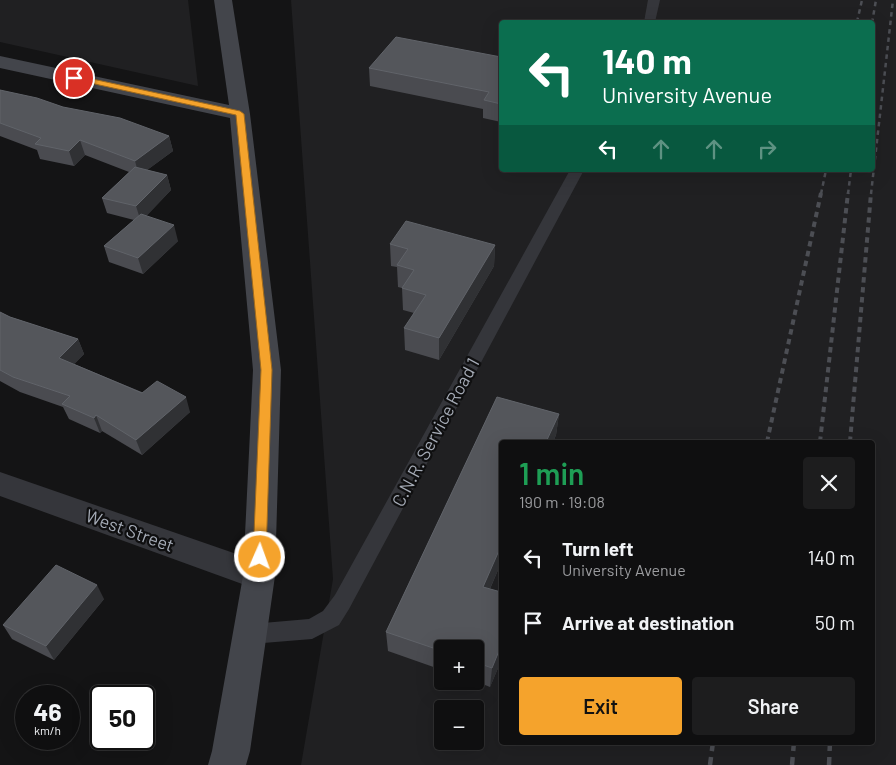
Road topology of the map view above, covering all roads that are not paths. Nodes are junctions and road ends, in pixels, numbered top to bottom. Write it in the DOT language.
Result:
graph roads {
  1 [pos="224,0"];
  2 [pos="654,0"];
  3 [pos="650,20"];
  4 [pos="0,62"];
  5 [pos="240,114"];
  6 [pos="576,172"];
  7 [pos="0,484"];
  8 [pos="259,576"];
  9 [pos="250,634"];
  10 [pos="227,765"];
  1 -- 5 [label="main road"];
  2 -- 3 [label="lane"];
  4 -- 5 [label="main road"];
  5 -- 8 [label="main road"];
  6 -- 9 [label="lane, C.N.R. Service Road 1"];
  7 -- 8 [label="street, West Street"];
  8 -- 9 [label="main road"];
  9 -- 10 [label="main road"];
}
